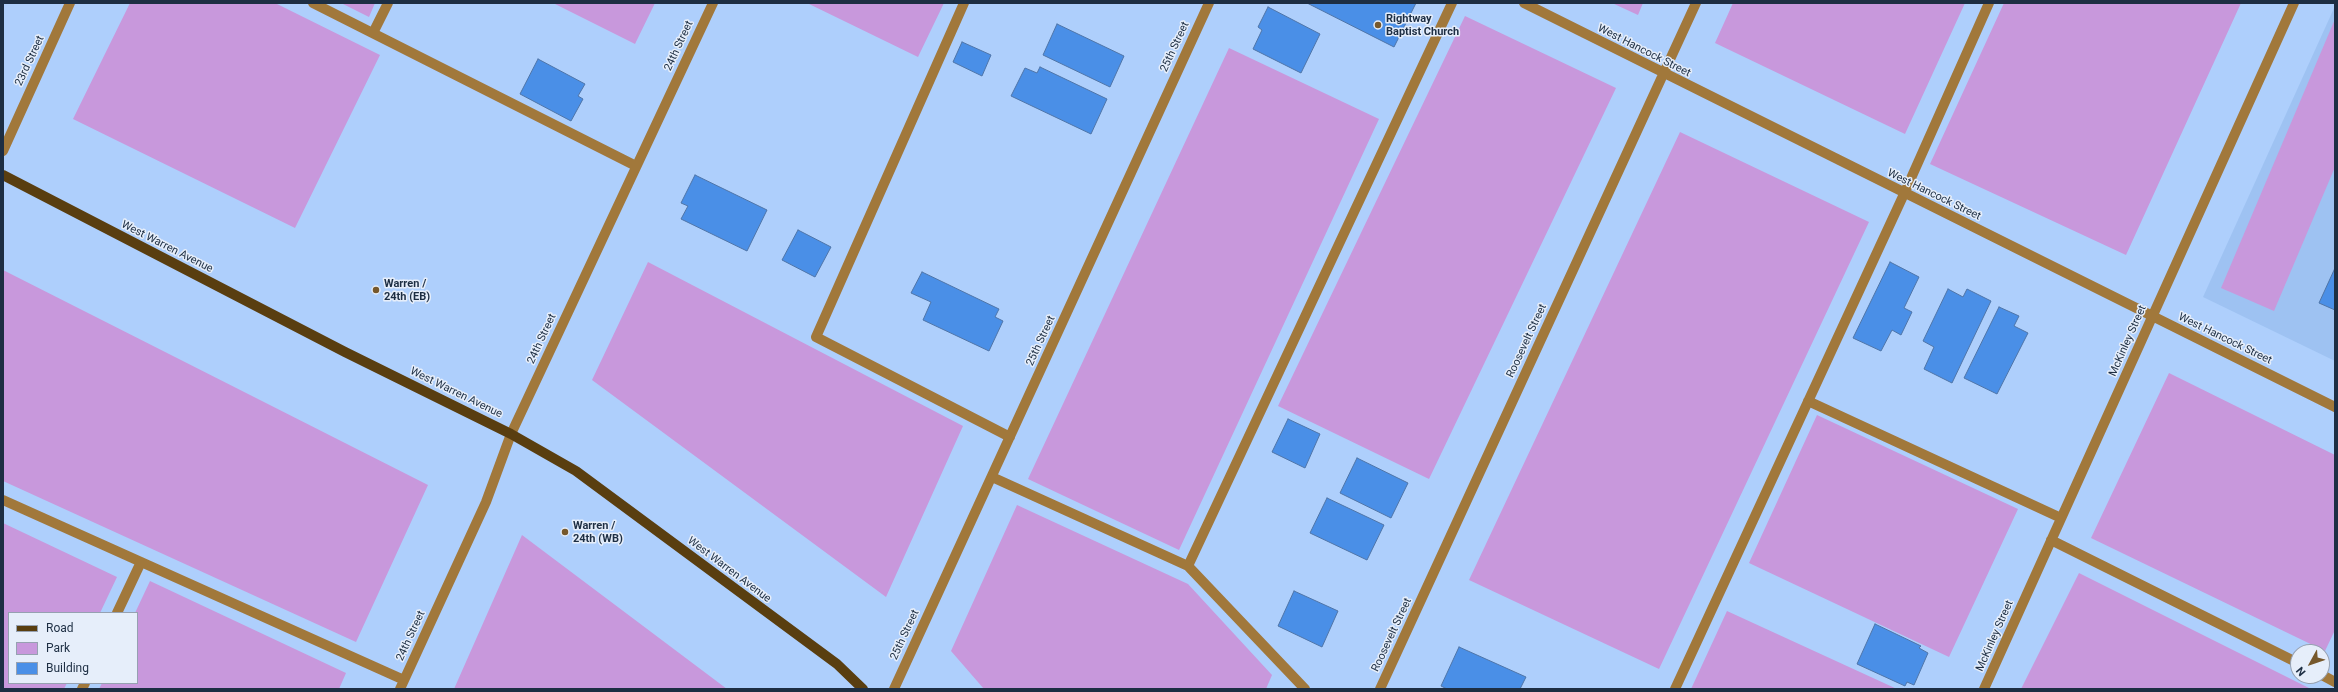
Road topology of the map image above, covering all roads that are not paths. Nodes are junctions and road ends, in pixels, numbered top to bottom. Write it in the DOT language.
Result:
graph roads {
  1 [pos="70,3"];
  2 [pos="313,3"];
  3 [pos="388,3"];
  4 [pos="712,3"];
  5 [pos="964,3"];
  6 [pos="1209,3"];
  7 [pos="1452,3"];
  8 [pos="1524,3"];
  9 [pos="1696,3"];
  10 [pos="1989,3"];
  11 [pos="2294,3"];
  12 [pos="373,33"];
  13 [pos="1663,74"];
  14 [pos="3,151"];
  15 [pos="636,166"];
  16 [pos="3,175"];
  17 [pos="1904,194"];
  18 [pos="2152,317"];
  19 [pos="1808,401"];
  20 [pos="2335,407"];
  21 [pos="510,434"];
  22 [pos="1010,437"];
  23 [pos="992,477"];
  24 [pos="3,500"];
  25 [pos="2061,518"];
  26 [pos="2051,540"];
  27 [pos="141,562"];
  28 [pos="1188,566"];
  29 [pos="117,612"];
  30 [pos="2290,659"];
  31 [pos="402,685"];
  32 [pos="863,689"];
  33 [pos="894,689"];
  34 [pos="1304,689"];
  35 [pos="1380,689"];
  36 [pos="1675,689"];
  37 [pos="1984,689"];
  1 -- 14 [label="street, 23rd Street"];
  2 -- 12 [label="street"];
  3 -- 12 [label="street"];
  4 -- 15 [label="street, 24th Street"];
  5 -- 22 [label="street"];
  6 -- 22 [label="street, 25th Street"];
  7 -- 28 [label="street"];
  8 -- 13 [label="street, West Hancock Street"];
  9 -- 13 [label="street, Roosevelt Street"];
  10 -- 17 [label="street"];
  11 -- 18 [label="street, McKinley Street"];
  12 -- 15 [label="street"];
  13 -- 17 [label="street, West Hancock Street"];
  13 -- 35 [label="street, Roosevelt Street"];
  15 -- 21 [label="street, 24th Street"];
  16 -- 21 [label="main road, West Warren Avenue"];
  17 -- 18 [label="street, West Hancock Street"];
  17 -- 19 [label="street"];
  18 -- 20 [label="street, West Hancock Street"];
  18 -- 25 [label="street, McKinley Street"];
  19 -- 25 [label="street"];
  19 -- 36 [label="street"];
  21 -- 31 [label="street, 24th Street"];
  21 -- 32 [label="main road, West Warren Avenue"];
  22 -- 23 [label="street, 25th Street"];
  23 -- 28 [label="street"];
  23 -- 33 [label="street, 25th Street"];
  24 -- 27 [label="street"];
  25 -- 26 [label="street, McKinley Street"];
  26 -- 30 [label="street"];
  26 -- 37 [label="street, McKinley Street"];
  27 -- 29 [label="street"];
  27 -- 31 [label="street"];
  28 -- 34 [label="street"];
}
